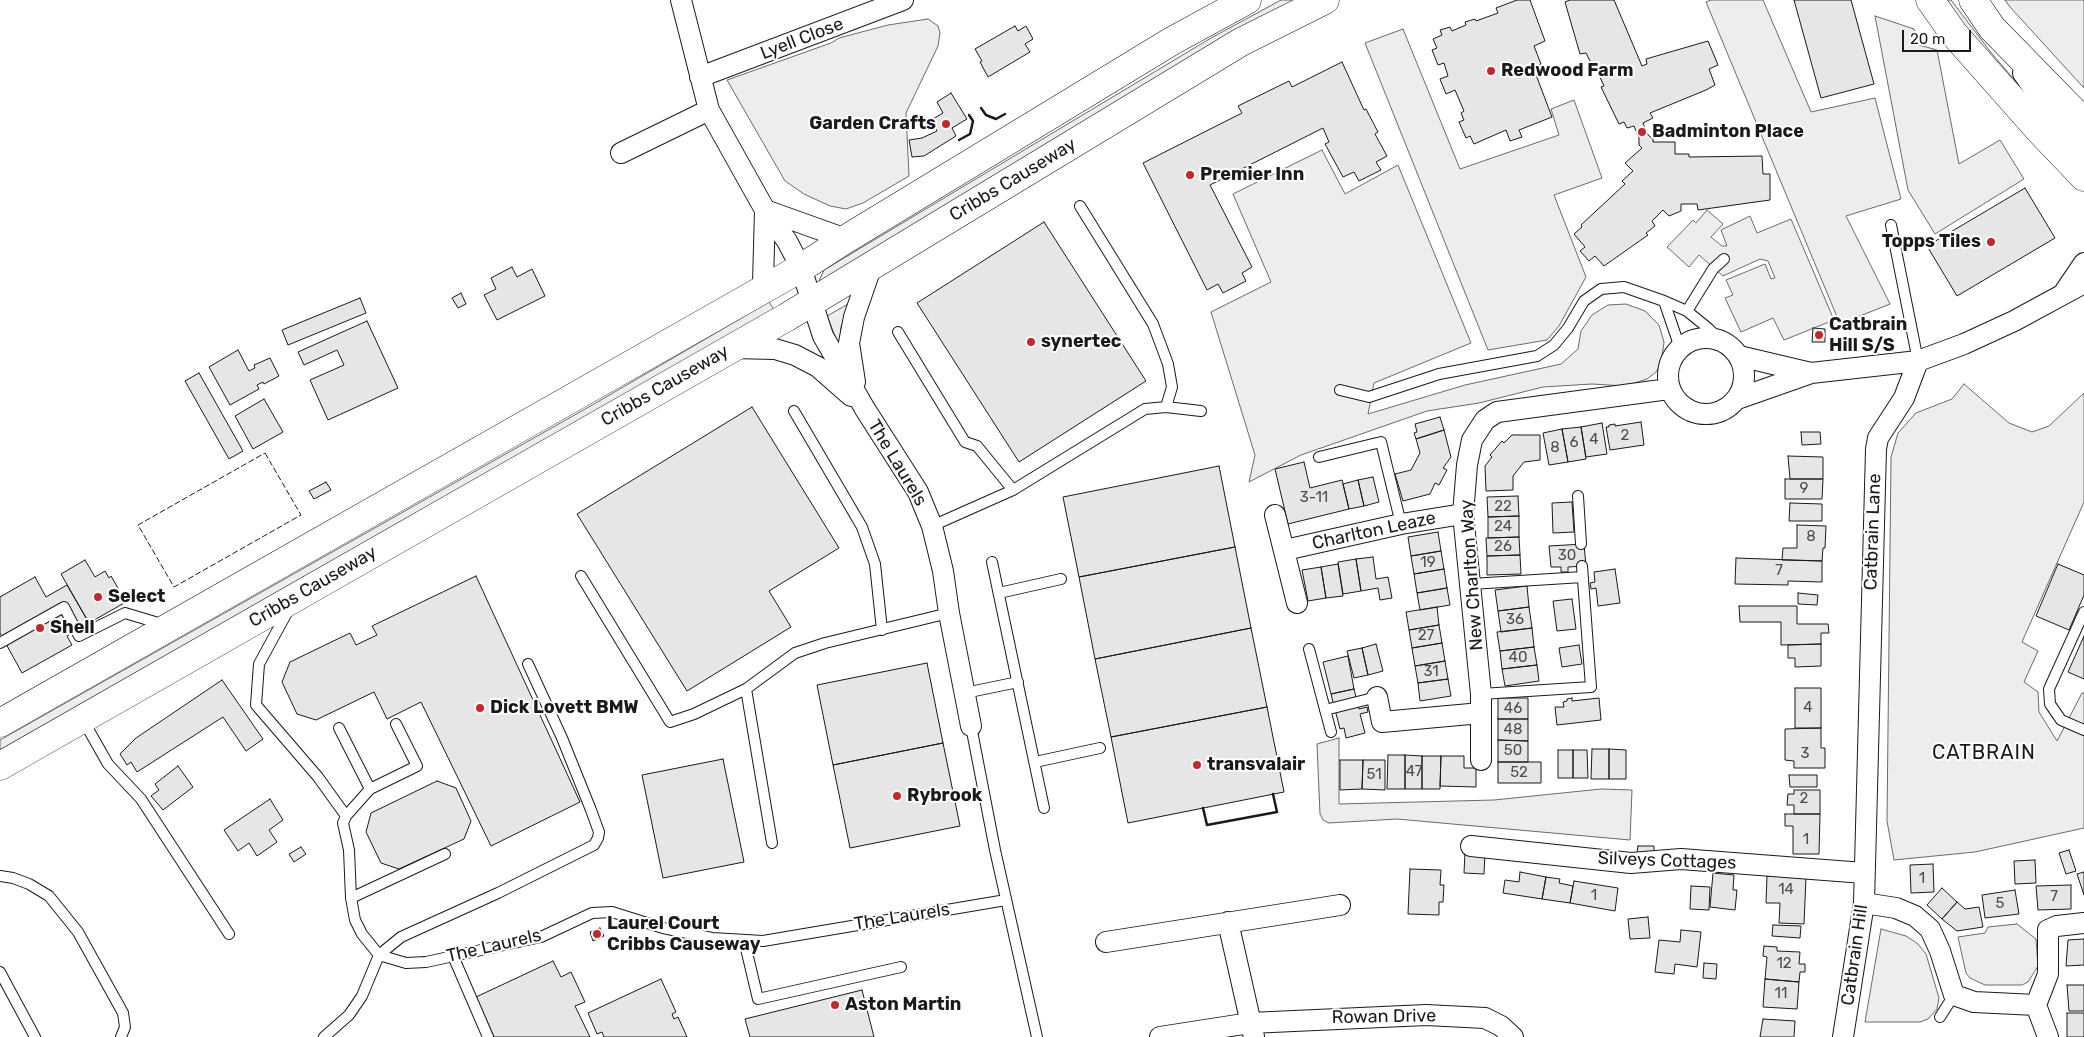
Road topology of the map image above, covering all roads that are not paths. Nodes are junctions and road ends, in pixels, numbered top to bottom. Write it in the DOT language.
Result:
graph roads {
  1 [pos="681,0"];
  2 [pos="903,0"];
  3 [pos="1247,0"];
  4 [pos="1325,0"];
  5 [pos="1930,0"];
  6 [pos="1973,0"];
  7 [pos="1992,28"];
  8 [pos="700,77"];
  9 [pos="709,110"];
  10 [pos="2084,122"];
  11 [pos="2084,149"];
  12 [pos="621,153"];
  13 [pos="2084,177"];
  14 [pos="1080,206"];
  15 [pos="765,210"];
  16 [pos="1891,225"];
  17 [pos="846,239"];
  18 [pos="1724,259"];
  19 [pos="2084,263"];
  20 [pos="872,266"];
  21 [pos="801,268"];
  22 [pos="2084,283"];
  23 [pos="760,291"];
  24 [pos="2063,295"];
  25 [pos="1664,301"];
  26 [pos="813,302"];
  27 [pos="1687,312"];
  28 [pos="898,332"];
  29 [pos="1719,339"];
  30 [pos="731,348"];
  31 [pos="1680,348"];
  32 [pos="1739,356"];
  33 [pos="1918,362"];
  34 [pos="1811,373"];
  35 [pos="1669,389"];
  36 [pos="1340,390"];
  37 [pos="1737,399"];
  38 [pos="1166,407"];
  39 [pos="865,409"];
  40 [pos="794,411"];
  41 [pos="1201,411"];
  42 [pos="1320,457"];
  43 [pos="1013,490"];
  44 [pos="1578,496"];
  45 [pos="1463,514"];
  46 [pos="1276,516"];
  47 [pos="1401,524"];
  48 [pos="932,526"];
  49 [pos="1581,544"];
  50 [pos="1285,550"];
  51 [pos="992,562"];
  52 [pos="1582,566"];
  53 [pos="581,576"];
  54 [pos="1583,577"];
  55 [pos="1061,580"];
  56 [pos="1471,584"];
  57 [pos="998,593"];
  58 [pos="295,597"];
  59 [pos="1297,603"];
  60 [pos="2084,612"];
  61 [pos="949,613"];
  62 [pos="166,628"];
  63 [pos="882,630"];
  64 [pos="0,643"];
  65 [pos="1309,649"];
  66 [pos="528,664"];
  67 [pos="1018,682"];
  68 [pos="746,689"];
  69 [pos="965,693"];
  70 [pos="1377,697"];
  71 [pos="1481,704"];
  72 [pos="1325,710"];
  73 [pos="82,719"];
  74 [pos="0,723"];
  75 [pos="396,724"];
  76 [pos="971,726"];
  77 [pos="339,728"];
  78 [pos="2084,730"];
  79 [pos="1331,732"];
  80 [pos="1100,748"];
  81 [pos="1481,760"];
  82 [pos="1034,762"];
  83 [pos="0,766"];
  84 [pos="370,789"];
  85 [pos="1044,808"];
  86 [pos="346,816"];
  87 [pos="772,843"];
  88 [pos="1471,846"];
  89 [pos="445,854"];
  90 [pos="1864,873"];
  91 [pos="0,876"];
  92 [pos="351,898"];
  93 [pos="1006,900"];
  94 [pos="1864,903"];
  95 [pos="1340,905"];
  96 [pos="1228,922"];
  97 [pos="2084,923"];
  98 [pos="229,934"];
  99 [pos="744,940"];
  100 [pos="1106,942"];
  101 [pos="379,955"];
  102 [pos="453,956"];
  103 [pos="901,967"];
  104 [pos="1,978"];
  105 [pos="1954,994"];
  106 [pos="2036,1005"];
  107 [pos="1940,1017"];
  108 [pos="1252,1030"];
  109 [pos="35,1037"];
  110 [pos="120,1037"];
  111 [pos="324,1037"];
  112 [pos="488,1037"];
  113 [pos="1037,1037"];
  114 [pos="1160,1037"];
  115 [pos="1513,1037"];
  116 [pos="1843,1037"];
  117 [pos="2048,1037"];
  1 -- 8 [label="street, The Laurels"];
  2 -- 8 [label="street, Lyell Close"];
  3 -- 17 [label="main road, Cribbs Causeway"];
  4 -- 20 [label="main road, Cribbs Causeway"];
  5 -- 13 [label="main road"];
  6 -- 7 [label="main road"];
  7 -- 10 [label="main road"];
  7 -- 11 [label="street"];
  8 -- 9 [label="street, The Laurels"];
  9 -- 12 [label="street"];
  9 -- 15 [label="street, The Laurels"];
  14 -- 38 [label="lane"];
  15 -- 17 [label="street"];
  15 -- 21 [label="street, The Laurels"];
  15 -- 23 [label="street"];
  16 -- 33 [label="lane"];
  17 -- 21 [label="main road, Cribbs Causeway"];
  18 -- 27 [label="lane"];
  19 -- 24 [label="street"];
  20 -- 26 [label="main road, Cribbs Causeway"];
  20 -- 39 [label="street, The Laurels"];
  21 -- 23 [label="main road, Cribbs Causeway"];
  21 -- 26 [label="street, The Laurels"];
  22 -- 24 [label="street"];
  23 -- 62 [label="main road, Cribbs Causeway"];
  24 -- 33 [label="street"];
  25 -- 27 [label="lane"];
  25 -- 31 [label="lane"];
  25 -- 36 [label="lane"];
  26 -- 30 [label="main road, Cribbs Causeway"];
  26 -- 39 [label="street, The Laurels"];
  27 -- 29 [label="lane"];
  28 -- 43 [label="lane"];
  29 -- 31 [label="street"];
  29 -- 32 [label="street"];
  30 -- 39 [label="street, The Laurels"];
  30 -- 58 [label="main road, Cribbs Causeway"];
  31 -- 35 [label="street"];
  32 -- 34 [label="street"];
  32 -- 37 [label="street"];
  33 -- 34 [label="street"];
  33 -- 90 [label="street, Catbrain Lane"];
  34 -- 37 [label="street"];
  35 -- 37 [label="street"];
  35 -- 45 [label="street, New Charlton Way"];
  38 -- 41 [label="lane"];
  38 -- 43 [label="lane"];
  39 -- 48 [label="street, The Laurels"];
  40 -- 63 [label="lane"];
  42 -- 47 [label="lane"];
  43 -- 48 [label="lane"];
  44 -- 49 [label="lane"];
  45 -- 47 [label="street, Charlton Leaze"];
  45 -- 56 [label="street, New Charlton Way"];
  46 -- 50 [label="street"];
  47 -- 50 [label="street, Charlton Leaze"];
  48 -- 61 [label="street, The Laurels"];
  50 -- 59 [label="street"];
  51 -- 57 [label="lane"];
  52 -- 54 [label="lane"];
  53 -- 68 [label="lane"];
  54 -- 56 [label="lane"];
  54 -- 71 [label="lane"];
  55 -- 57 [label="lane"];
  56 -- 71 [label="street, New Charlton Way"];
  57 -- 67 [label="lane"];
  58 -- 73 [label="main road, Cribbs Causeway"];
  58 -- 86 [label="lane"];
  60 -- 78 [label="lane"];
  61 -- 63 [label="lane"];
  61 -- 69 [label="street, The Laurels"];
  62 -- 64 [label="lane"];
  62 -- 74 [label="main road, Cribbs Causeway"];
  63 -- 68 [label="lane"];
  65 -- 72 [label="lane"];
  66 -- 101 [label="lane"];
  67 -- 69 [label="lane"];
  67 -- 82 [label="lane"];
  68 -- 87 [label="lane"];
  69 -- 76 [label="street, The Laurels"];
  70 -- 71 [label="street"];
  70 -- 72 [label="lane"];
  71 -- 81 [label="street, New Charlton Way"];
  72 -- 79 [label="lane"];
  73 -- 83 [label="main road, Cribbs Causeway"];
  73 -- 98 [label="lane"];
  75 -- 84 [label="lane"];
  76 -- 93 [label="lane, The Laurels"];
  77 -- 84 [label="lane"];
  80 -- 82 [label="lane"];
  82 -- 85 [label="lane"];
  84 -- 86 [label="lane"];
  86 -- 92 [label="lane"];
  88 -- 90 [label="street, Silveys Cottages"];
  89 -- 92 [label="lane"];
  90 -- 94 [label="street, Catbrain Hill"];
  91 -- 110 [label="lane"];
  92 -- 101 [label="lane"];
  93 -- 99 [label="lane, The Laurels"];
  93 -- 113 [label="lane, The Laurels"];
  94 -- 105 [label="street"];
  94 -- 116 [label="street, Catbrain Hill"];
  95 -- 96 [label="street"];
  96 -- 100 [label="street"];
  96 -- 108 [label="street"];
  97 -- 106 [label="street"];
  99 -- 102 [label="lane, The Laurels"];
  99 -- 103 [label="lane"];
  101 -- 102 [label="lane, The Laurels"];
  101 -- 111 [label="lane"];
  102 -- 112 [label="lane"];
  104 -- 109 [label="lane"];
  105 -- 106 [label="street"];
  105 -- 107 [label="lane"];
  106 -- 117 [label="street"];
  108 -- 114 [label="street, Rowan Drive"];
  108 -- 115 [label="street, Rowan Drive"];
}
